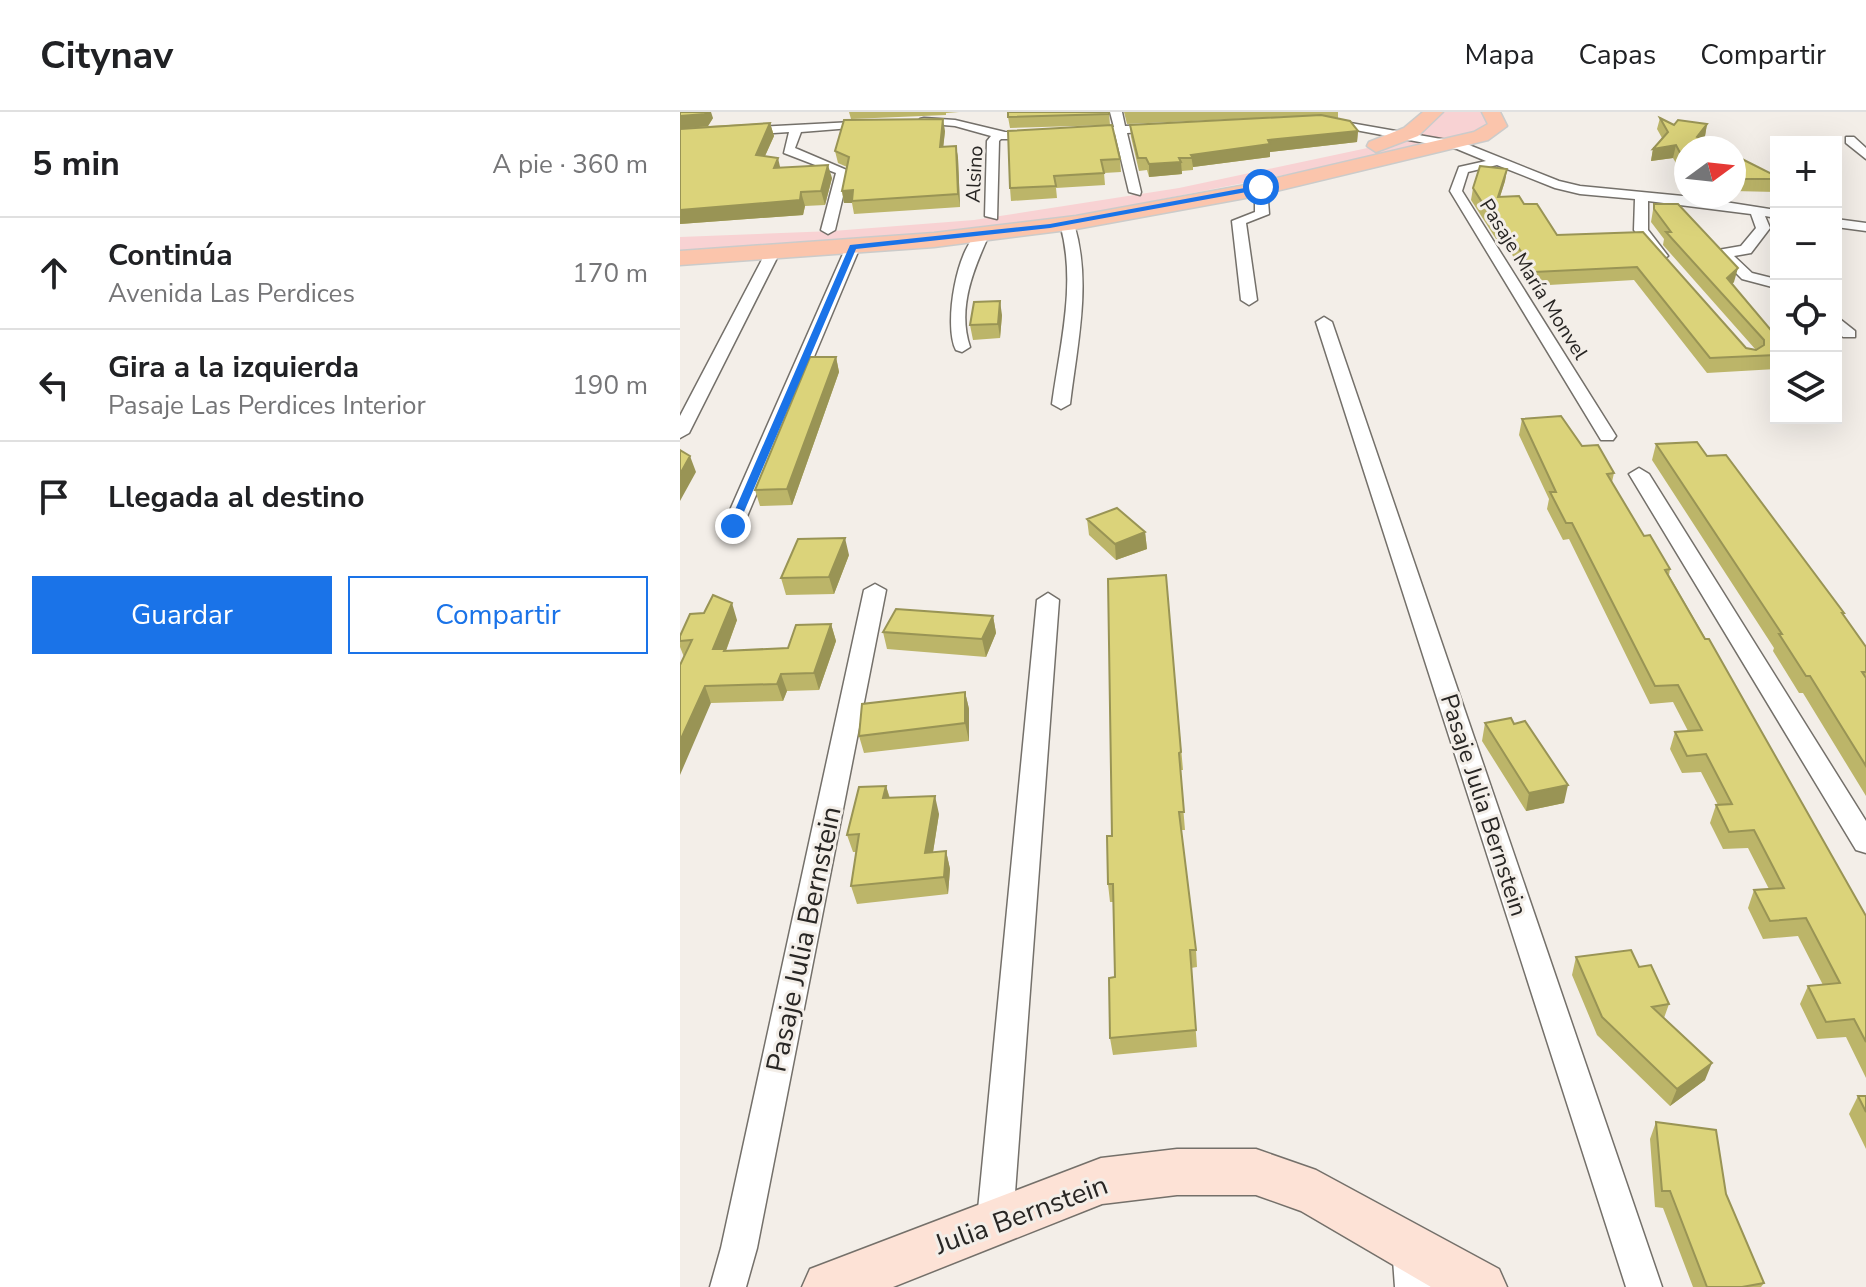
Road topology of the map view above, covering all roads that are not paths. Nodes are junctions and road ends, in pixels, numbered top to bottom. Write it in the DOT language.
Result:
graph roads {
  1 [pos="1116,112"];
  2 [pos="1434,112"];
  3 [pos="1491,112"];
  4 [pos="924,121"];
  5 [pos="910,122"];
  6 [pos="1309,122"];
  7 [pos="881,124"];
  8 [pos="1174,127"];
  9 [pos="796,128"];
  10 [pos="1121,130"];
  11 [pos="1063,133"];
  12 [pos="680,135"];
  13 [pos="998,135"];
  14 [pos="1400,137"];
  15 [pos="1850,140"];
  16 [pos="1444,145"];
  17 [pos="1866,155"];
  18 [pos="1495,162"];
  19 [pos="1261,187"];
  20 [pos="1135,192"];
  21 [pos="1642,195"];
  22 [pos="1756,210"];
  23 [pos="1770,213"];
  24 [pos="1067,224"];
  25 [pos="1842,224"];
  26 [pos="987,225"];
  27 [pos="1866,227"];
  28 [pos="828,230"];
  29 [pos="772,242"];
  30 [pos="853,247"];
  31 [pos="680,258"];
  32 [pos="1677,274"];
  33 [pos="1770,282"];
  34 [pos="1249,300"];
  35 [pos="1324,322"];
  36 [pos="1842,327"];
  37 [pos="1849,334"];
  38 [pos="962,347"];
  39 [pos="1061,404"];
  40 [pos="680,433"];
  41 [pos="1607,436"];
  42 [pos="1639,474"];
  43 [pos="733,526"];
  44 [pos="875,590"];
  45 [pos="1048,600"];
  46 [pos="1866,843"];
  47 [pos="995,1220"];
  48 [pos="1411,1266"];
  49 [pos="728,1287"];
  50 [pos="828,1287"];
  51 [pos="1481,1287"];
  52 [pos="1644,1287"];
  1 -- 10 [label="street"];
  2 -- 14 [label="main road"];
  3 -- 16 [label="main road"];
  4 -- 5 [label="street"];
  4 -- 13 [label="street"];
  4 -- 13 [label="street"];
  6 -- 14 [label="street"];
  7 -- 9 [label="street"];
  8 -- 10 [label="street"];
  9 -- 12 [label="street"];
  9 -- 28 [label="street"];
  10 -- 11 [label="street"];
  10 -- 20 [label="street"];
  13 -- 26 [label="street, Alsino"];
  14 -- 16 [label="street"];
  14 -- 20 [label="main road"];
  15 -- 17 [label="street"];
  16 -- 18 [label="street"];
  16 -- 19 [label="main road"];
  18 -- 21 [label="street"];
  18 -- 41 [label="street, Pasaje María Monvel"];
  19 -- 24 [label="main road"];
  19 -- 34 [label="street"];
  20 -- 26 [label="main road"];
  21 -- 22 [label="street"];
  21 -- 32 [label="street"];
  22 -- 23 [label="street"];
  22 -- 33 [label="street"];
  24 -- 26 [label="main road"];
  24 -- 39 [label="street"];
  25 -- 27 [label="street"];
  26 -- 28 [label="main road"];
  26 -- 30 [label="main road"];
  26 -- 38 [label="street"];
  28 -- 29 [label="main road"];
  29 -- 30 [label="main road"];
  29 -- 31 [label="main road"];
  29 -- 40 [label="street"];
  30 -- 43 [label="street"];
  35 -- 52 [label="street, Pasaje Julia Bernstein"];
  36 -- 37 [label="street"];
  42 -- 46 [label="street"];
  44 -- 49 [label="street, Pasaje Julia Bernstein"];
  45 -- 47 [label="street"];
  47 -- 48 [label="street, Julia Bernstein"];
  47 -- 50 [label="street, Julia Bernstein"];
  48 -- 51 [label="street, Julia Bernstein"];
}
